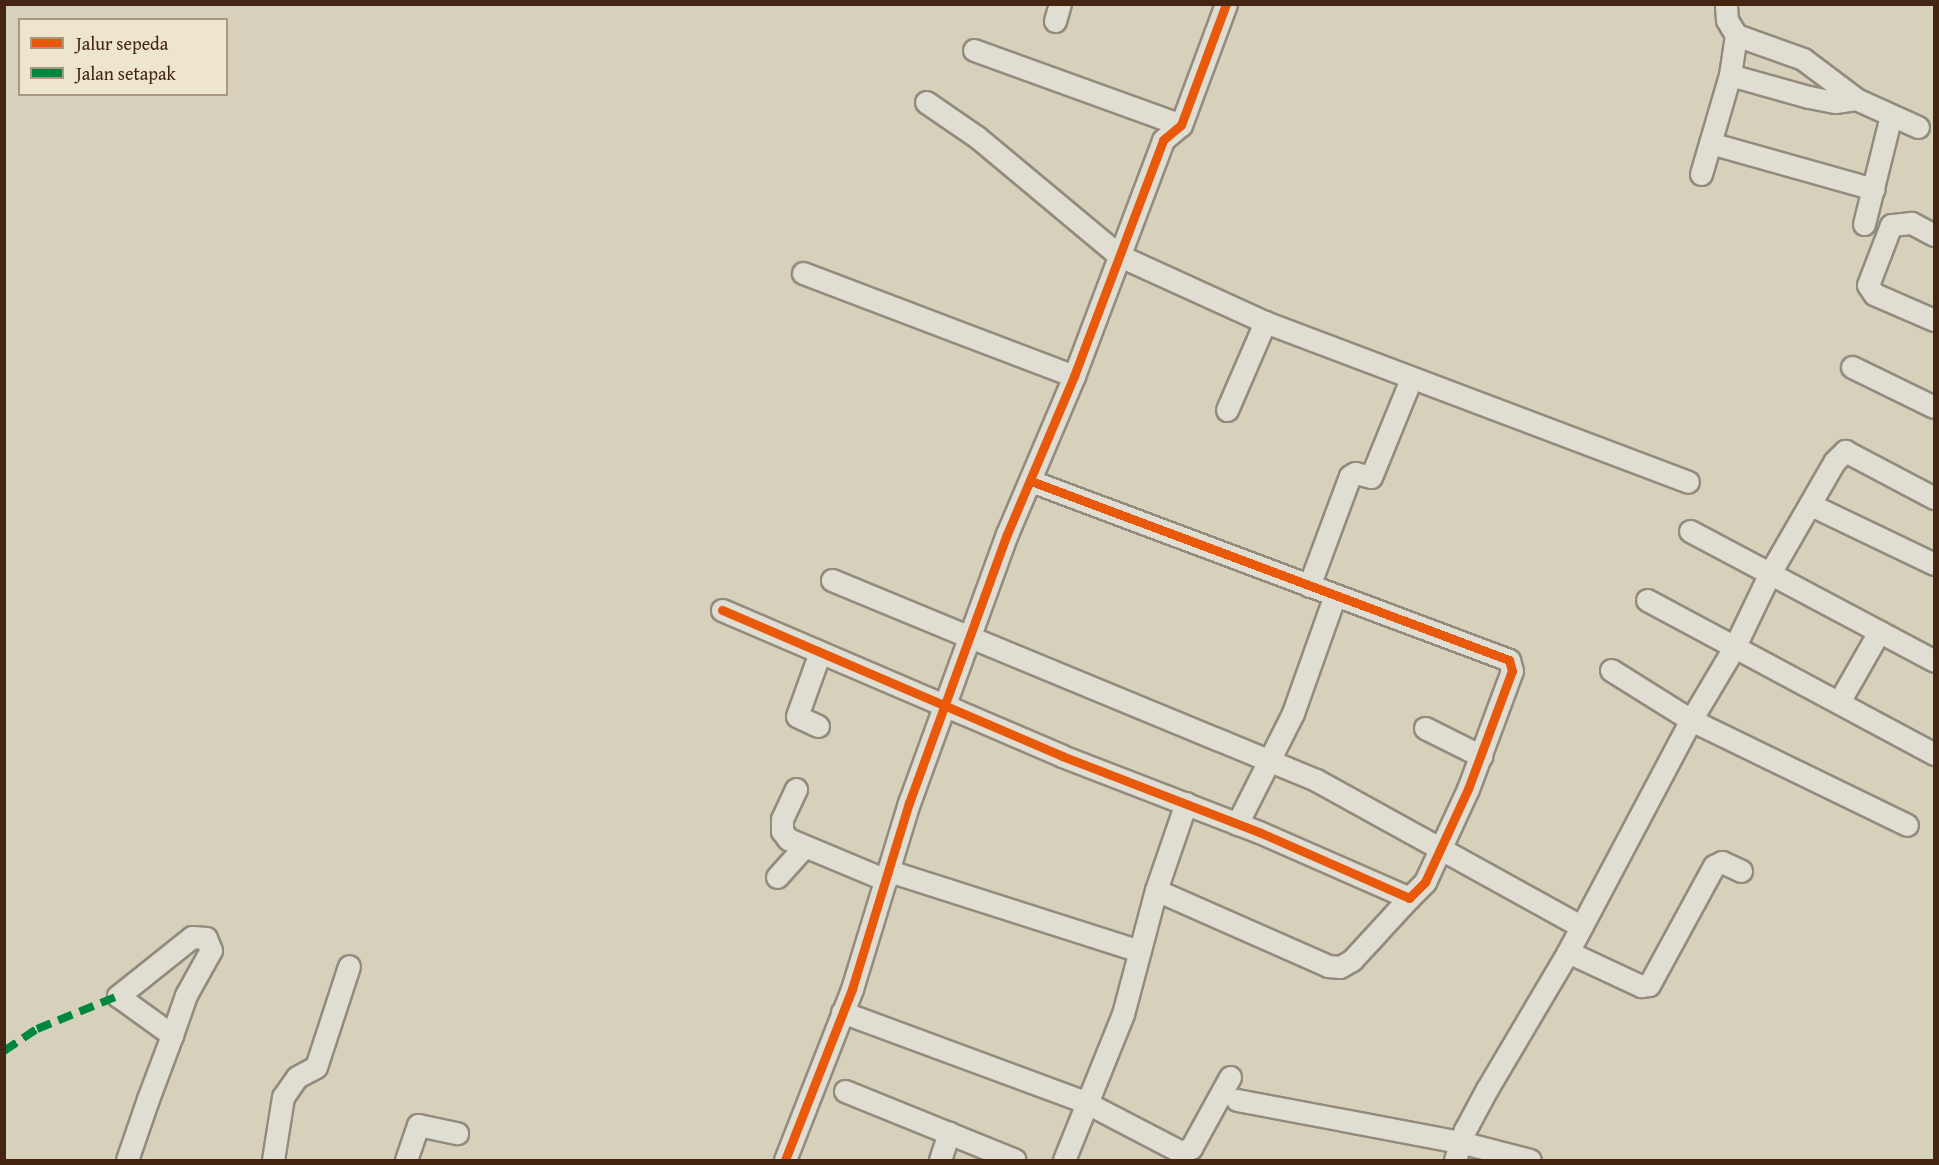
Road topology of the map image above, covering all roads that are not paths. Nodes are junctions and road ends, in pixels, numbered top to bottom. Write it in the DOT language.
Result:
graph roads {
  1 [pos="1226,4"];
  2 [pos="1726,4"];
  3 [pos="1736,35"];
  4 [pos="974,50"];
  5 [pos="1730,75"];
  6 [pos="1856,99"];
  7 [pos="927,102"];
  8 [pos="1891,116"];
  9 [pos="1181,125"];
  10 [pos="1918,128"];
  11 [pos="1710,143"];
  12 [pos="1701,174"];
  13 [pos="1875,189"];
  14 [pos="1864,224"];
  15 [pos="1935,235"];
  16 [pos="1120,256"];
  17 [pos="803,273"];
  18 [pos="1935,320"];
  19 [pos="1265,322"];
  20 [pos="1852,367"];
  21 [pos="1074,376"];
  22 [pos="1411,379"];
  23 [pos="1935,407"];
  24 [pos="1227,410"];
  25 [pos="1031,481"];
  26 [pos="1688,482"];
  27 [pos="1935,498"];
  28 [pos="1811,505"];
  29 [pos="1690,531"];
  30 [pos="1935,564"];
  31 [pos="1770,573"];
  32 [pos="832,580"];
  33 [pos="1309,586"];
  34 [pos="1335,596"];
  35 [pos="1647,600"];
  36 [pos="722,610"];
  37 [pos="1880,632"];
  38 [pos="969,634"];
  39 [pos="1735,646"];
  40 [pos="819,655"];
  41 [pos="1935,661"];
  42 [pos="1611,670"];
  43 [pos="1839,702"];
  44 [pos="944,703"];
  45 [pos="1691,720"];
  46 [pos="818,726"];
  47 [pos="1425,728"];
  48 [pos="1935,754"];
  49 [pos="1481,756"];
  50 [pos="1271,760"];
  51 [pos="796,789"];
  52 [pos="1186,803"];
  53 [pos="1238,824"];
  54 [pos="1906,825"];
  55 [pos="1441,846"];
  56 [pos="804,847"];
  57 [pos="1741,871"];
  58 [pos="888,875"];
  59 [pos="777,877"];
  60 [pos="1156,890"];
  61 [pos="1409,898"];
  62 [pos="1581,926"];
  63 [pos="1140,951"];
  64 [pos="1568,952"];
  65 [pos="349,966"];
  66 [pos="842,1012"];
  67 [pos="172,1035"];
  68 [pos="1230,1077"];
  69 [pos="845,1090"];
  70 [pos="1238,1100"];
  71 [pos="1085,1102"];
  72 [pos="949,1132"];
  73 [pos="457,1133"];
  74 [pos="1458,1151"];
  75 [pos="127,1161"];
  76 [pos="273,1161"];
  77 [pos="406,1161"];
  78 [pos="785,1161"];
  79 [pos="940,1161"];
  80 [pos="1015,1161"];
  81 [pos="1064,1161"];
  82 [pos="1530,1161"];
  1 -- 9 [label="street"];
  2 -- 3 [label="street"];
  3 -- 5 [label="street"];
  3 -- 6 [label="street"];
  4 -- 9 [label="street"];
  5 -- 6 [label="street"];
  5 -- 11 [label="street"];
  6 -- 8 [label="street"];
  7 -- 16 [label="street"];
  8 -- 10 [label="street"];
  8 -- 13 [label="street"];
  9 -- 16 [label="street"];
  11 -- 12 [label="street"];
  11 -- 13 [label="street"];
  13 -- 14 [label="street"];
  15 -- 18 [label="street"];
  16 -- 19 [label="street"];
  16 -- 21 [label="street"];
  17 -- 21 [label="street"];
  19 -- 22 [label="street"];
  19 -- 24 [label="street"];
  20 -- 23 [label="street"];
  21 -- 25 [label="street"];
  22 -- 26 [label="street"];
  22 -- 33 [label="street"];
  25 -- 33 [label="street"];
  25 -- 38 [label="street"];
  27 -- 28 [label="street"];
  28 -- 30 [label="street"];
  28 -- 31 [label="street"];
  29 -- 31 [label="street"];
  31 -- 37 [label="street"];
  31 -- 39 [label="street"];
  32 -- 38 [label="street"];
  33 -- 34 [label="street"];
  34 -- 49 [label="street"];
  34 -- 50 [label="street"];
  35 -- 39 [label="street"];
  36 -- 40 [label="street"];
  37 -- 41 [label="street"];
  37 -- 43 [label="street"];
  38 -- 44 [label="street"];
  38 -- 50 [label="street"];
  39 -- 43 [label="street"];
  39 -- 45 [label="street"];
  40 -- 44 [label="street"];
  40 -- 46 [label="street"];
  42 -- 45 [label="street"];
  43 -- 48 [label="street"];
  44 -- 52 [label="street"];
  44 -- 58 [label="street"];
  45 -- 54 [label="street"];
  45 -- 62 [label="street"];
  47 -- 49 [label="street"];
  49 -- 55 [label="street"];
  50 -- 53 [label="street"];
  50 -- 55 [label="street"];
  51 -- 56 [label="street"];
  52 -- 53 [label="street"];
  52 -- 60 [label="street"];
  53 -- 61 [label="street"];
  55 -- 61 [label="street"];
  55 -- 62 [label="street"];
  56 -- 58 [label="street"];
  56 -- 59 [label="street"];
  57 -- 64 [label="street"];
  58 -- 63 [label="street"];
  58 -- 66 [label="street"];
  60 -- 61 [label="street"];
  60 -- 63 [label="street"];
  62 -- 64 [label="street"];
  63 -- 71 [label="street"];
  64 -- 74 [label="street"];
  65 -- 76 [label="street"];
  66 -- 71 [label="street"];
  66 -- 78 [label="street"];
  67 -- 67 [label="street"];
  67 -- 75 [label="street"];
  68 -- 71 [label="street"];
  69 -- 72 [label="street"];
  70 -- 74 [label="street"];
  71 -- 81 [label="street"];
  72 -- 79 [label="street"];
  72 -- 80 [label="street"];
  73 -- 77 [label="street"];
  74 -- 82 [label="street"];
}
